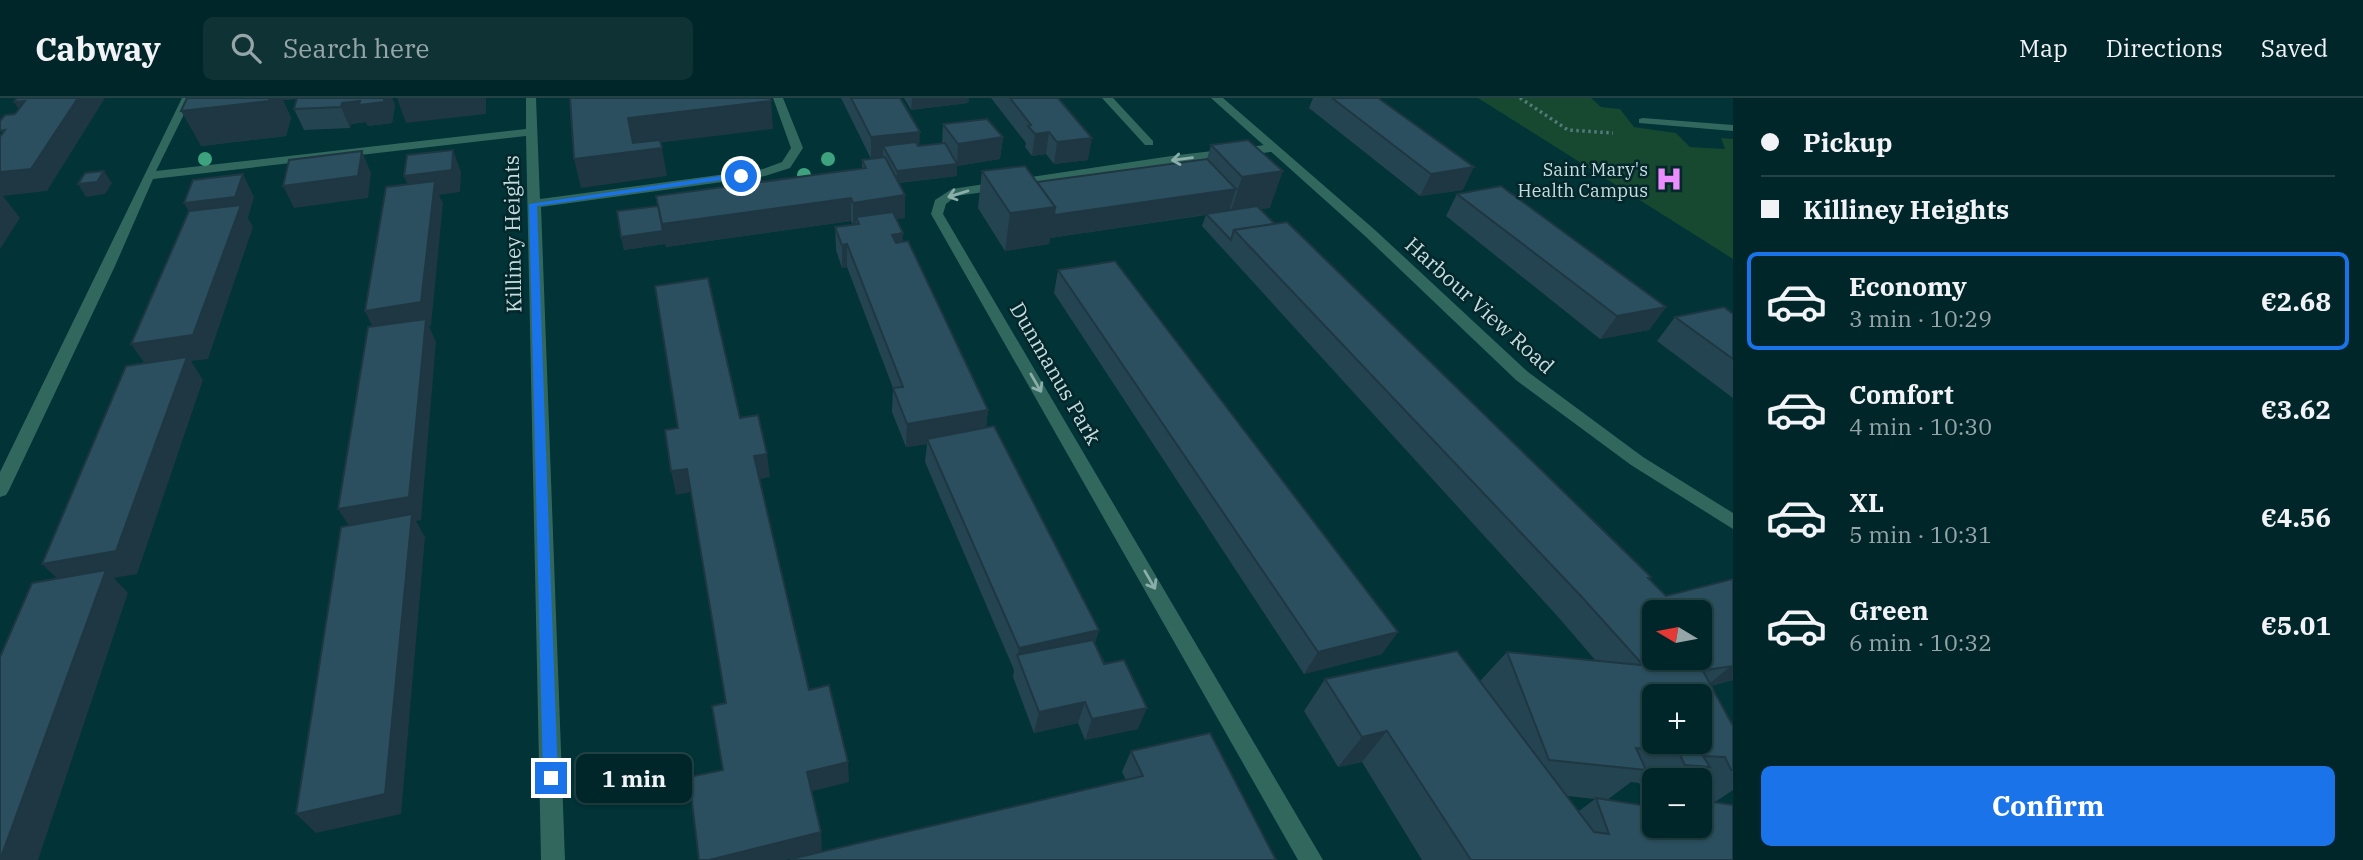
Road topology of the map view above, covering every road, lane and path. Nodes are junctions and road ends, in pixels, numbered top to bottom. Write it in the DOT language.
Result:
graph roads {
  1 [pos="187,98"];
  2 [pos="531,98"];
  3 [pos="778,98"];
  4 [pos="1107,98"];
  5 [pos="1216,98"];
  6 [pos="1520,98"];
  7 [pos="1643,121"];
  8 [pos="1733,128"];
  9 [pos="1568,130"];
  10 [pos="533,132"];
  11 [pos="1149,143"];
  12 [pos="1274,148"];
  13 [pos="148,176"];
  14 [pos="533,204"];
  15 [pos="0,490"];
  16 [pos="1733,522"];
  17 [pos="553,860"];
  18 [pos="1311,860"];
  1 -- 13 [label="street"];
  2 -- 10 [label="street"];
  3 -- 14 [label="street"];
  4 -- 11 [label="street"];
  5 -- 12 [label="street, Harbour View Road"];
  6 -- 9 [label="path"];
  7 -- 8 [label="street"];
  10 -- 13 [label="street, Killiney Heights"];
  10 -- 14 [label="street, Killiney Heights"];
  12 -- 16 [label="street, Harbour View Road"];
  12 -- 18 [label="street, Dunmanus Park, one-way"];
  13 -- 15 [label="street"];
  14 -- 17 [label="street, Killiney Heights"];
}
